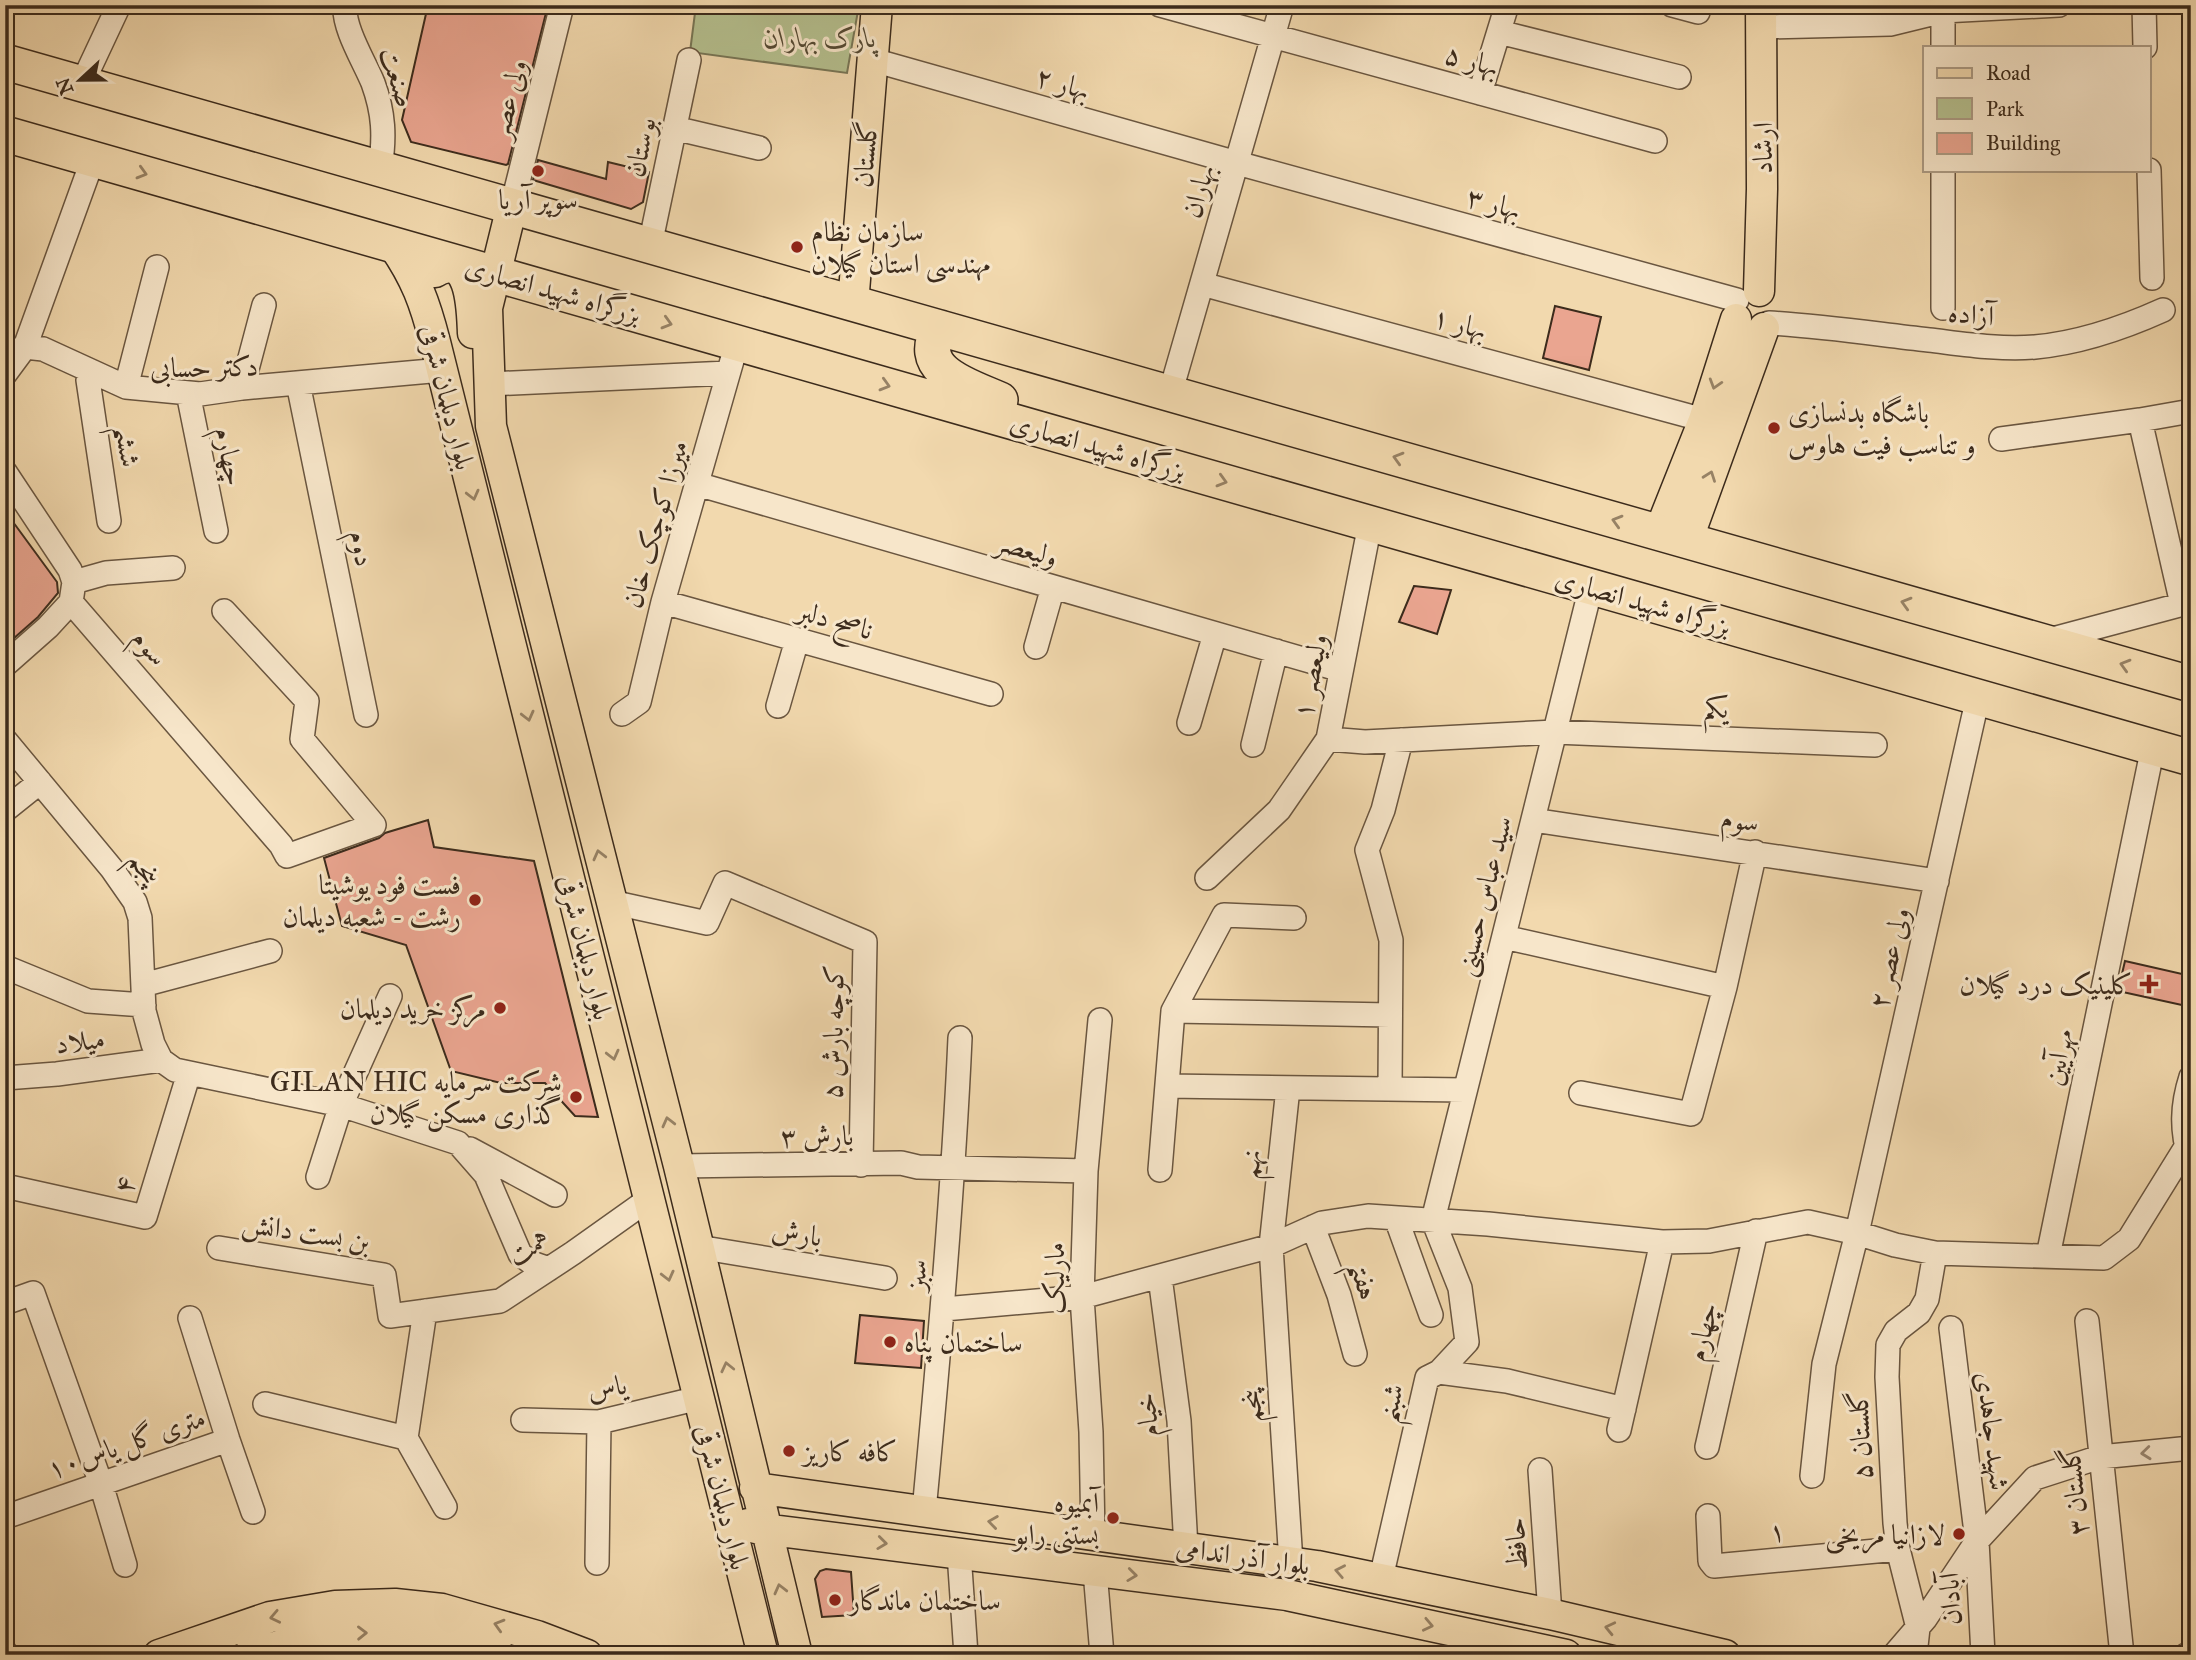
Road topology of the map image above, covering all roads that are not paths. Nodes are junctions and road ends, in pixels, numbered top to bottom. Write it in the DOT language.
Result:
graph roads {
  1 [pos="119,5"];
  2 [pos="562,5"];
  3 [pos="877,5"];
  4 [pos="1160,5"];
  5 [pos="1282,5"];
  6 [pos="1507,5"];
  7 [pos="1672,5"];
  8 [pos="1905,5"];
  9 [pos="2059,5"];
  10 [pos="2144,5"];
  11 [pos="338,7"];
  12 [pos="1943,8"];
  13 [pos="1698,12"];
  14 [pos="1761,16"];
  15 [pos="1499,32"];
  16 [pos="1273,36"];
  17 [pos="1943,46"];
  18 [pos="2145,46"];
  19 [pos="689,60"];
  20 [pos="873,60"];
  21 [pos="5,62"];
  22 [pos="1679,78"];
  23 [pos="82,84"];
  24 [pos="1480,93"];
  25 [pos="674,128"];
  26 [pos="5,134"];
  27 [pos="1655,141"];
  28 [pos="759,148"];
  29 [pos="93,159"];
  30 [pos="1237,163"];
  31 [pos="380,169"];
  32 [pos="1943,172"];
  33 [pos="2149,172"];
  34 [pos="512,206"];
  35 [pos="393,245"];
  36 [pos="650,246"];
  37 [pos="157,267"];
  38 [pos="496,274"];
  39 [pos="2152,278"];
  40 [pos="1202,284"];
  41 [pos="853,303"];
  42 [pos="1744,303"];
  43 [pos="264,305"];
  44 [pos="426,307"];
  45 [pos="1943,309"];
  46 [pos="2163,310"];
  47 [pos="1766,325"];
  48 [pos="940,328"];
  49 [pos="15,351"];
  50 [pos="733,358"];
  51 [pos="5,374"];
  52 [pos="443,375"];
  53 [pos="88,380"];
  54 [pos="490,384"];
  55 [pos="126,387"];
  56 [pos="242,388"];
  57 [pos="300,393"];
  58 [pos="1170,394"];
  59 [pos="188,398"];
  60 [pos="2191,411"];
  61 [pos="1704,420"];
  62 [pos="2140,420"];
  63 [pos="491,426"];
  64 [pos="2001,439"];
  65 [pos="1098,446"];
  66 [pos="5,472"];
  67 [pos="697,484"];
  68 [pos="109,521"];
  69 [pos="1370,524"];
  70 [pos="216,531"];
  71 [pos="1673,537"];
  72 [pos="173,568"];
  73 [pos="1053,587"];
  74 [pos="1591,587"];
  75 [pos="72,592"];
  76 [pos="663,602"];
  77 [pos="2187,603"];
  78 [pos="224,611"];
  79 [pos="1215,634"];
  80 [pos="797,640"];
  81 [pos="2042,642"];
  82 [pos="1035,647"];
  83 [pos="1276,651"];
  84 [pos="5,665"];
  85 [pos="1341,670"];
  86 [pos="2191,684"];
  87 [pos="991,694"];
  88 [pos="1978,697"];
  89 [pos="778,706"];
  90 [pos="622,714"];
  91 [pos="366,715"];
  92 [pos="1189,723"];
  93 [pos="1555,732"];
  94 [pos="5,740"];
  95 [pos="1328,740"];
  96 [pos="1401,740"];
  97 [pos="1253,745"];
  98 [pos="1875,745"];
  99 [pos="2177,756"];
  100 [pos="40,782"];
  101 [pos="5,810"];
  102 [pos="1533,820"];
  103 [pos="1755,852"];
  104 [pos="1207,878"];
  105 [pos="1937,881"];
  106 [pos="611,902"];
  107 [pos="1294,918"];
  108 [pos="1504,937"];
  109 [pos="270,951"];
  110 [pos="5,967"];
  111 [pos="1725,987"];
  112 [pos="144,995"];
  113 [pos="390,996"];
  114 [pos="1173,1011"];
  115 [pos="1390,1015"];
  116 [pos="1100,1020"];
  117 [pos="960,1038"];
  118 [pos="161,1060"];
  119 [pos="189,1073"];
  120 [pos="2191,1077"];
  121 [pos="5,1078"];
  122 [pos="1167,1086"];
  123 [pos="1288,1088"];
  124 [pos="1390,1089"];
  125 [pos="1465,1090"];
  126 [pos="1581,1093"];
  127 [pos="341,1105"];
  128 [pos="458,1143"];
  129 [pos="2189,1154"];
  130 [pos="861,1165"];
  131 [pos="679,1166"];
  132 [pos="954,1168"];
  133 [pos="1160,1170"];
  134 [pos="1086,1171"];
  135 [pos="318,1177"];
  136 [pos="5,1186"];
  137 [pos="555,1195"];
  138 [pos="649,1199"];
  139 [pos="1395,1218"];
  140 [pos="1433,1220"];
  141 [pos="1313,1227"];
  142 [pos="1756,1231"];
  143 [pos="1857,1233"];
  144 [pos="1662,1242"];
  145 [pos="1271,1246"];
  146 [pos="698,1247"];
  147 [pos="219,1248"];
  148 [pos="1935,1253"];
  149 [pos="2048,1256"];
  150 [pos="549,1269"];
  151 [pos="384,1275"];
  152 [pos="1160,1277"];
  153 [pos="885,1278"];
  154 [pos="1082,1297"];
  155 [pos="5,1303"];
  156 [pos="944,1309"];
  157 [pos="425,1311"];
  158 [pos="1431,1315"];
  159 [pos="190,1318"];
  160 [pos="2087,1321"];
  161 [pos="1951,1328"];
  162 [pos="1355,1354"];
  163 [pos="1439,1372"];
  164 [pos="699,1398"];
  165 [pos="265,1404"];
  166 [pos="523,1420"];
  167 [pos="599,1422"];
  168 [pos="405,1438"];
  169 [pos="228,1440"];
  170 [pos="1707,1447"];
  171 [pos="2191,1448"];
  172 [pos="2100,1457"];
  173 [pos="1540,1470"];
  174 [pos="1812,1476"];
  175 [pos="101,1484"];
  176 [pos="755,1488"];
  177 [pos="722,1490"];
  178 [pos="840,1501"];
  179 [pos="445,1507"];
  180 [pos="924,1511"];
  181 [pos="253,1512"];
  182 [pos="1708,1516"];
  183 [pos="5,1517"];
  184 [pos="765,1528"];
  185 [pos="1093,1536"];
  186 [pos="838,1538"];
  187 [pos="1977,1541"];
  188 [pos="1186,1548"];
  189 [pos="1898,1549"];
  190 [pos="959,1553"];
  191 [pos="597,1563"];
  192 [pos="1291,1563"];
  193 [pos="125,1565"];
  194 [pos="1095,1571"];
  195 [pos="1381,1578"];
  196 [pos="1375,1614"];
  197 [pos="1550,1614"];
  198 [pos="1918,1628"];
  199 [pos="455,1648"];
  200 [pos="2191,1653"];
  201 [pos="159,1655"];
  202 [pos="248,1655"];
  203 [pos="500,1655"];
  204 [pos="587,1655"];
  205 [pos="763,1655"];
  206 [pos="797,1655"];
  207 [pos="966,1655"];
  208 [pos="1102,1655"];
  209 [pos="1566,1655"];
  210 [pos="1725,1655"];
  211 [pos="1894,1655"];
  212 [pos="1915,1655"];
  213 [pos="1983,1655"];
  214 [pos="2122,1655"];
  215 [pos="2186,1655"];
  1 -- 23 [label="street"];
  2 -- 34 [label="street, ولی عصر"];
  3 -- 20 [label="main road, گلستان"];
  4 -- 16 [label="street, بهار ۵"];
  5 -- 16 [label="street, بهاران"];
  6 -- 15 [label="street"];
  7 -- 13 [label="street"];
  8 -- 12 [label="street"];
  9 -- 12 [label="street"];
  10 -- 18 [label="street"];
  11 -- 31 [label="street, صنعت"];
  12 -- 14 [label="street"];
  12 -- 17 [label="street"];
  14 -- 42 [label="main road, ارشاد"];
  15 -- 22 [label="street"];
  15 -- 24 [label="street"];
  16 -- 24 [label="street, بهار ۵"];
  16 -- 30 [label="street, بهاران"];
  19 -- 25 [label="street, بوستان"];
  20 -- 30 [label="street, بهار ۲"];
  20 -- 41 [label="main road, گلستان"];
  21 -- 23 [label="highway"];
  23 -- 31 [label="highway"];
  24 -- 27 [label="street, بهار ۵"];
  25 -- 28 [label="street"];
  25 -- 36 [label="street, بوستان"];
  26 -- 29 [label="highway, بزرگراه شهید انصاری"];
  29 -- 35 [label="highway, بزرگراه شهید انصاری, one-way"];
  29 -- 49 [label="street"];
  30 -- 40 [label="street, بهاران"];
  30 -- 42 [label="street, بهار ۳"];
  31 -- 34 [label="highway"];
  32 -- 45 [label="street"];
  33 -- 39 [label="street"];
  34 -- 36 [label="highway"];
  34 -- 38 [label="main road, بلوار دیلمان شرقی"];
  35 -- 38 [label="highway, بزرگراه شهید انصاری"];
  35 -- 44 [label="main road, بلوار دیلمان شرقی"];
  36 -- 41 [label="highway"];
  37 -- 55 [label="street"];
  38 -- 50 [label="highway, بزرگراه شهید انصاری, one-way"];
  38 -- 54 [label="main road, بلوار دیلمان شرقی"];
  40 -- 58 [label="street, بهاران"];
  40 -- 61 [label="street, بهار ۱"];
  41 -- 48 [label="highway"];
  42 -- 47 [label="main road"];
  42 -- 61 [label="main road, ارشاد, one-way"];
  43 -- 56 [label="street"];
  44 -- 52 [label="main road, بلوار دیلمان شرقی"];
  44 -- 63 [label="main road"];
  46 -- 47 [label="street, آزاده"];
  71 -- 47 [label="main road, one-way"];
  48 -- 58 [label="highway"];
  48 -- 65 [label="highway"];
  49 -- 51 [label="street"];
  49 -- 53 [label="street, دکتر حسابی"];
  49 -- 55 [label="street, دکتر حسابی"];
  50 -- 54 [label="street"];
  50 -- 65 [label="highway, بزرگراه شهید انصاری, one-way"];
  50 -- 67 [label="street, میرزا کوچک خان"];
  52 -- 56 [label="street, دکتر حسابی"];
  52 -- 57 [label="street, دکتر حسابی"];
  52 -- 138 [label="main road, بلوار دیلمان شرقی, one-way"];
  53 -- 59 [label="street, دکتر حسابی"];
  53 -- 68 [label="street, ششم"];
  54 -- 63 [label="main road, بلوار دیلمان شرقی"];
  55 -- 59 [label="street, دکتر حسابی"];
  56 -- 59 [label="street, دکتر حسابی"];
  57 -- 59 [label="street, دکتر حسابی"];
  57 -- 91 [label="street, دوم"];
  71 -- 58 [label="highway, one-way"];
  59 -- 70 [label="street, چهارم"];
  60 -- 62 [label="street"];
  61 -- 71 [label="main road, ارشاد"];
  62 -- 64 [label="street"];
  62 -- 77 [label="street"];
  106 -- 63 [label="main road, بلوار دیلمان شرقی, one-way"];
  65 -- 69 [label="highway, بزرگراه شهید انصاری, one-way"];
  66 -- 75 [label="street, سوم"];
  67 -- 73 [label="street, ولیعصر"];
  67 -- 76 [label="street, میرزا کوچک خان"];
  69 -- 74 [label="highway, بزرگراه شهید انصاری"];
  69 -- 85 [label="street, ولیعصر ۱"];
  81 -- 71 [label="highway, one-way"];
  72 -- 75 [label="street"];
  73 -- 79 [label="street, ولیعصر"];
  73 -- 82 [label="street"];
  74 -- 88 [label="highway, بزرگراه شهید انصاری"];
  74 -- 93 [label="street, سید عباس حسینی"];
  75 -- 78 [label="street, سوم"];
  75 -- 84 [label="street"];
  76 -- 80 [label="street, ناصح دلبر"];
  76 -- 90 [label="street, میرزا کوچک خان"];
  77 -- 81 [label="street"];
  79 -- 83 [label="street, ولیعصر"];
  79 -- 92 [label="street"];
  80 -- 87 [label="street, ناصح دلبر"];
  80 -- 89 [label="street"];
  86 -- 81 [label="highway, one-way"];
  83 -- 85 [label="street, ولیعصر"];
  83 -- 97 [label="street"];
  85 -- 95 [label="street, ولیعصر ۱"];
  88 -- 99 [label="highway, بزرگراه شهید انصاری"];
  88 -- 105 [label="street, ولی عصر ۲"];
  93 -- 96 [label="street, یکم"];
  93 -- 98 [label="street, یکم"];
  93 -- 102 [label="street, سید عباس حسینی"];
  94 -- 100 [label="street, پنجم"];
  95 -- 96 [label="street, یکم"];
  95 -- 104 [label="street, ولیعصر ۱"];
  96 -- 115 [label="street"];
  99 -- 149 [label="street, مهرآیین"];
  100 -- 101 [label="street"];
  100 -- 112 [label="street, پنجم"];
  102 -- 103 [label="street, سوم"];
  102 -- 108 [label="street, سید عباس حسینی"];
  103 -- 105 [label="street, سوم"];
  103 -- 111 [label="street"];
  105 -- 143 [label="street, ولی عصر ۲"];
  106 -- 130 [label="street, کوچه بارش ۵"];
  131 -- 106 [label="main road, بلوار دیلمان شرقی, one-way"];
  107 -- 114 [label="street"];
  108 -- 111 [label="street"];
  108 -- 125 [label="street, سید عباس حسینی"];
  109 -- 112 [label="street"];
  110 -- 112 [label="street"];
  111 -- 126 [label="street"];
  112 -- 118 [label="street, پنجم"];
  113 -- 127 [label="street"];
  114 -- 115 [label="street"];
  114 -- 122 [label="street"];
  115 -- 124 [label="street"];
  116 -- 134 [label="street, مارلیک"];
  117 -- 132 [label="street, سبز"];
  118 -- 119 [label="street"];
  118 -- 121 [label="street, میلاد"];
  119 -- 127 [label="street"];
  119 -- 136 [label="street, ۴"];
  120 -- 129 [label="street"];
  122 -- 123 [label="street"];
  122 -- 133 [label="street"];
  123 -- 124 [label="street"];
  123 -- 145 [label="street, نهم"];
  124 -- 125 [label="street"];
  125 -- 140 [label="street, سید عباس حسینی"];
  127 -- 128 [label="street"];
  127 -- 135 [label="street"];
  128 -- 137 [label="street"];
  128 -- 150 [label="street"];
  129 -- 149 [label="street"];
  130 -- 131 [label="street, بارش ۳"];
  130 -- 132 [label="street, بارش ۳"];
  131 -- 138 [label="main road"];
  131 -- 146 [label="main road, بلوار دیلمان شرقی"];
  132 -- 134 [label="street, بارش ۳"];
  132 -- 156 [label="street, سبز"];
  134 -- 154 [label="street, مارلیک"];
  138 -- 150 [label="street, همت"];
  138 -- 164 [label="main road, بلوار دیلمان شرقی, one-way"];
  139 -- 140 [label="street"];
  139 -- 141 [label="street"];
  139 -- 158 [label="street"];
  140 -- 144 [label="street"];
  140 -- 163 [label="street, شبنم"];
  141 -- 145 [label="street"];
  141 -- 162 [label="street, هفتم"];
  142 -- 143 [label="street"];
  142 -- 144 [label="street"];
  142 -- 170 [label="street, چهارم"];
  143 -- 148 [label="street"];
  143 -- 174 [label="street, ولی عصر ۲"];
  144 -- 163 [label="street"];
  145 -- 152 [label="street"];
  145 -- 192 [label="street, پنجم"];
  146 -- 153 [label="street, بارش"];
  176 -- 146 [label="main road, بلوار دیلمان شرقی, one-way"];
  147 -- 151 [label="street, بن بست دانش"];
  148 -- 149 [label="street"];
  148 -- 189 [label="street, گلستان ۵"];
  150 -- 157 [label="street, همت"];
  151 -- 157 [label="street, همت"];
  152 -- 154 [label="street"];
  152 -- 188 [label="street, خیام"];
  154 -- 156 [label="street"];
  154 -- 185 [label="street, مارلیک"];
  155 -- 175 [label="street"];
  156 -- 180 [label="street, سبز"];
  157 -- 168 [label="street"];
  159 -- 169 [label="street"];
  160 -- 172 [label="street, گلستان ۳"];
  161 -- 187 [label="street, شهید جاهدی"];
  163 -- 195 [label="street, شبنم"];
  164 -- 167 [label="street, یاس"];
  164 -- 177 [label="main road, بلوار دیلمان شرقی"];
  165 -- 168 [label="street"];
  166 -- 167 [label="street, یاس"];
  167 -- 191 [label="street"];
  168 -- 179 [label="street"];
  169 -- 175 [label="street, ۱۰متری گل یاس"];
  169 -- 181 [label="street"];
  171 -- 172 [label="street, one-way"];
  172 -- 187 [label="street"];
  172 -- 214 [label="street, گلستان ۳"];
  173 -- 197 [label="street, حافظ"];
  175 -- 183 [label="street, ۱۰متری گل یاس"];
  175 -- 193 [label="street"];
  176 -- 178 [label="main road, بلوار آذر اندامی"];
  176 -- 184 [label="main road, بلوار دیلمان شرقی"];
  177 -- 184 [label="main road"];
  177 -- 205 [label="main road, بلوار دیلمان شرقی"];
  178 -- 180 [label="main road, بلوار آذر اندامی"];
  178 -- 186 [label="main road"];
  185 -- 180 [label="main road, بلوار آذر اندامی, one-way"];
  182 -- 189 [label="street, ۱"];
  184 -- 186 [label="main road, بلوار آذر اندامی"];
  206 -- 184 [label="main road, بلوار دیلمان شرقی, one-way"];
  185 -- 188 [label="main road, بلوار آذر اندامی"];
  186 -- 190 [label="main road, بلوار آذر اندامی, one-way"];
  187 -- 198 [label="street"];
  187 -- 213 [label="street, آبادان"];
  188 -- 192 [label="main road, بلوار آذر اندامی"];
  189 -- 198 [label="street, گلستان ۵"];
  190 -- 194 [label="main road, بلوار آذر اندامی"];
  190 -- 207 [label="street"];
  195 -- 192 [label="main road, بلوار آذر اندامی, one-way"];
  194 -- 196 [label="main road, بلوار آذر اندامی, one-way"];
  194 -- 208 [label="street"];
  195 -- 196 [label="main road"];
  195 -- 197 [label="main road, بلوار آذر اندامی"];
  196 -- 209 [label="main road, بلوار آذر اندامی, one-way"];
  210 -- 197 [label="main road, بلوار آذر اندامی, one-way"];
  198 -- 211 [label="street"];
  198 -- 212 [label="street"];
  202 -- 199 [label="main road, one-way"];
  199 -- 203 [label="main road"];
  200 -- 215 [label="street"];
  204 -- 201 [label="main road, one-way"];
}
